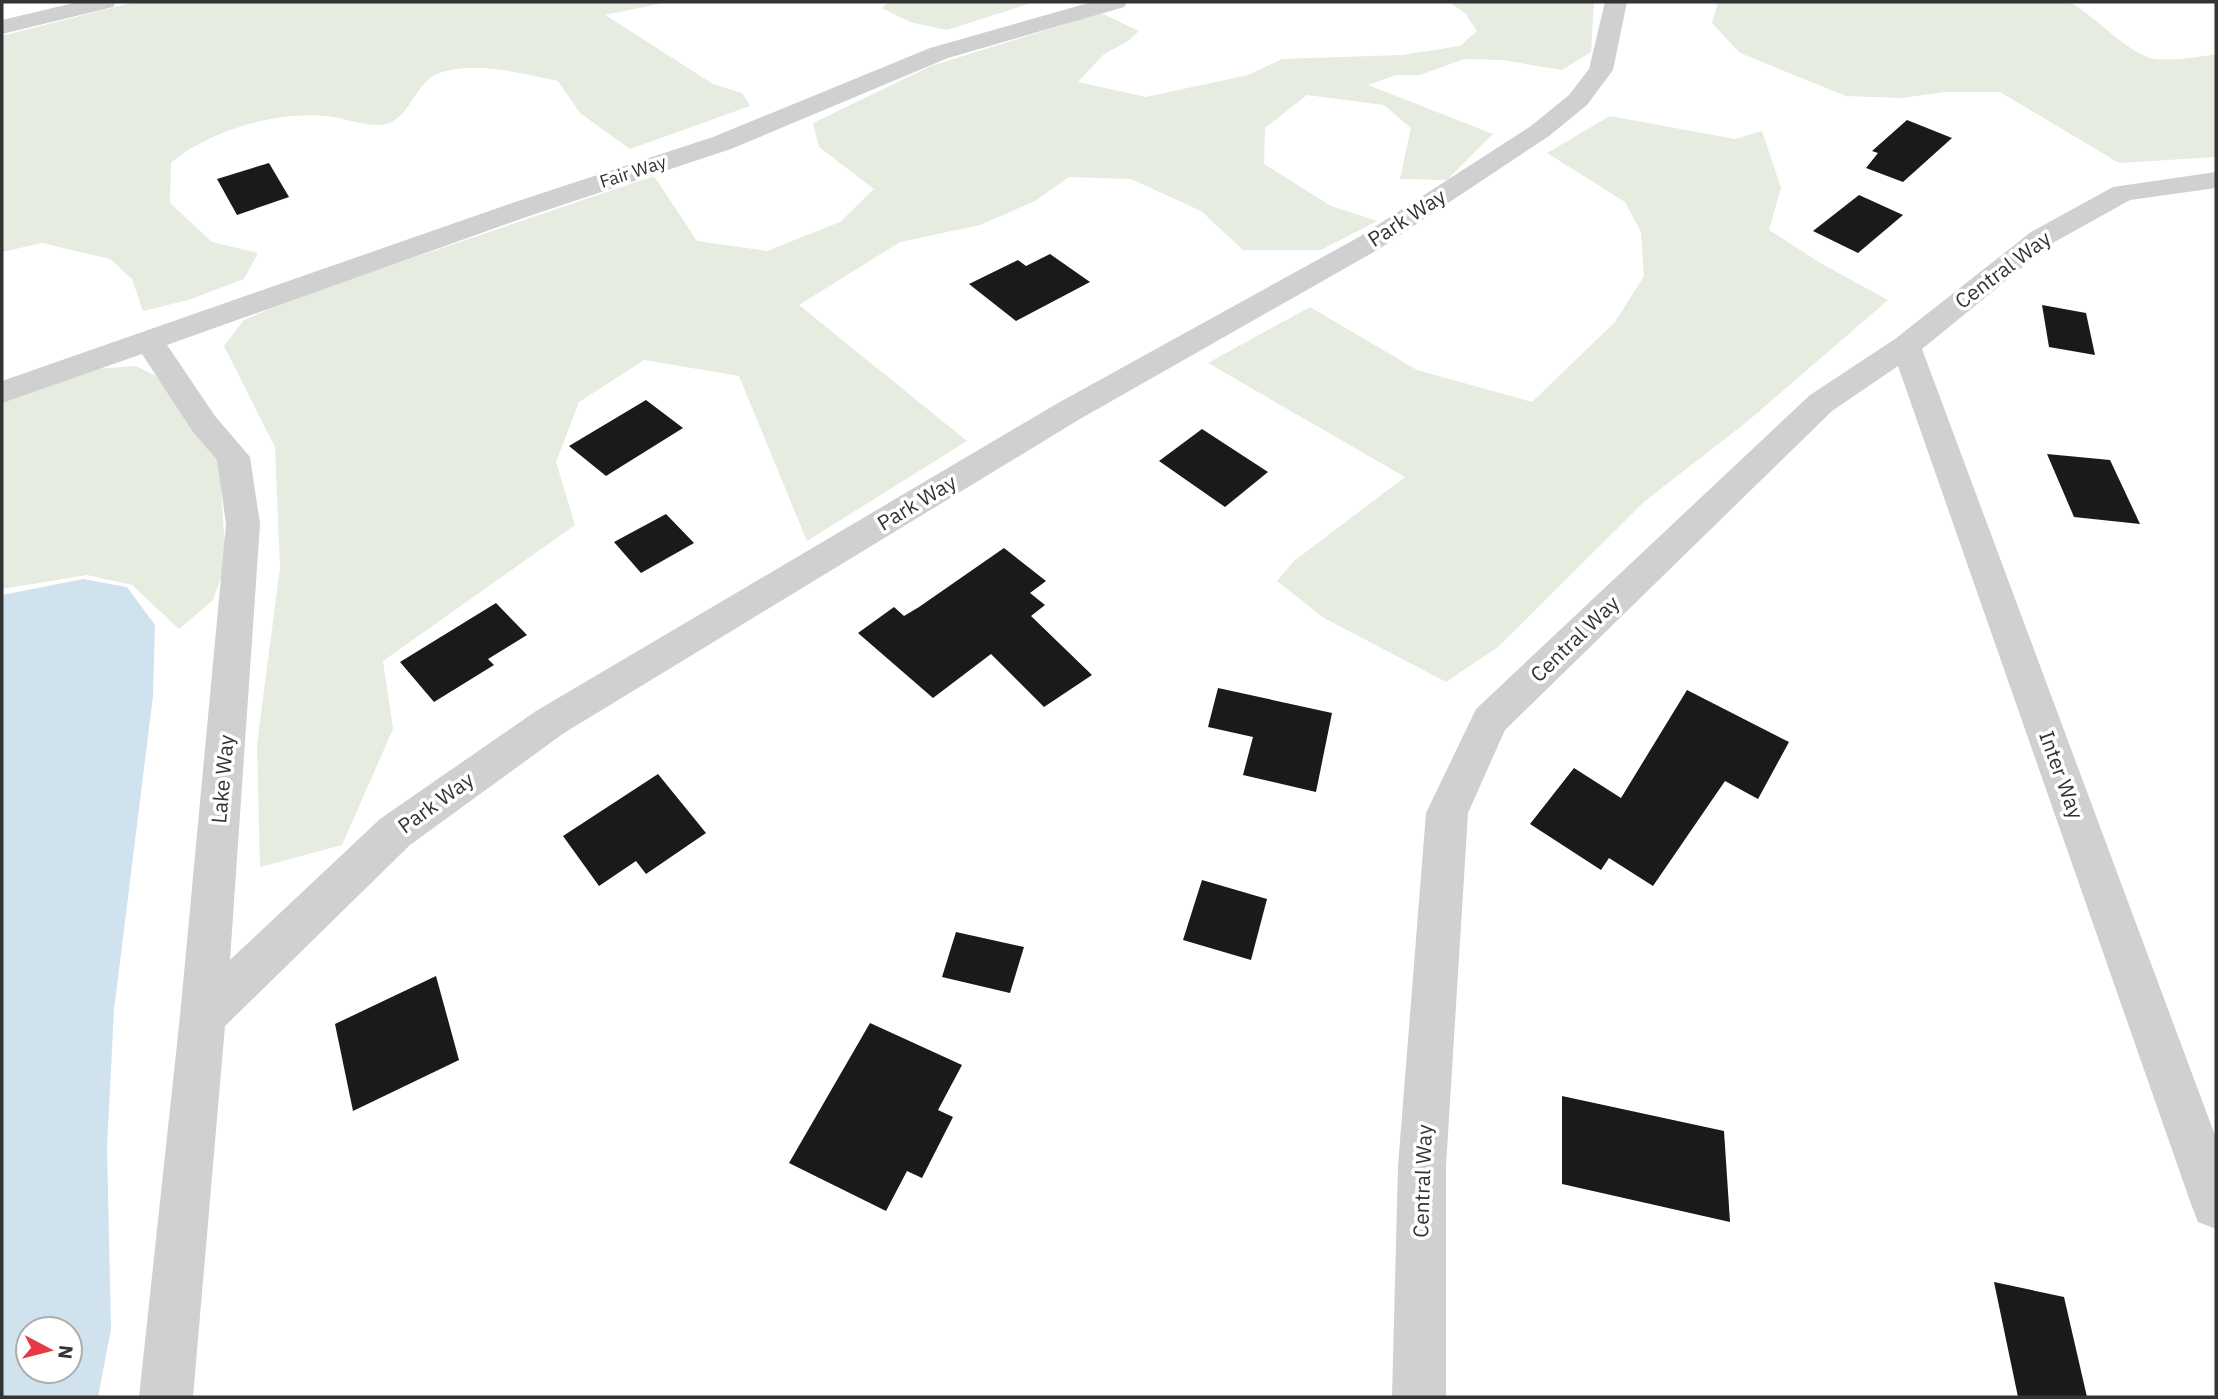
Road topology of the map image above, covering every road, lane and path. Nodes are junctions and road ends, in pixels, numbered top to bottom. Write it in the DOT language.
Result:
graph roads {
  1 [pos="105,2"];
  2 [pos="1116,2"];
  3 [pos="1616,2"];
  4 [pos="2,27"];
  5 [pos="2216,180"];
  6 [pos="150,342"];
  7 [pos="1906,346"];
  8 [pos="2,392"];
  9 [pos="203,1016"];
  10 [pos="2216,1204"];
  11 [pos="166,1397"];
  12 [pos="1419,1397"];
  1 -- 4 [label="street"];
  2 -- 6 [label="street, Fair Way"];
  3 -- 9 [label="street, Park Way"];
  5 -- 7 [label="street, Central Way"];
  6 -- 8 [label="street"];
  6 -- 9 [label="street, Lake Way"];
  7 -- 10 [label="street, Inter Way"];
  7 -- 12 [label="street, Central Way"];
  9 -- 11 [label="street, Lake Way"];
}
